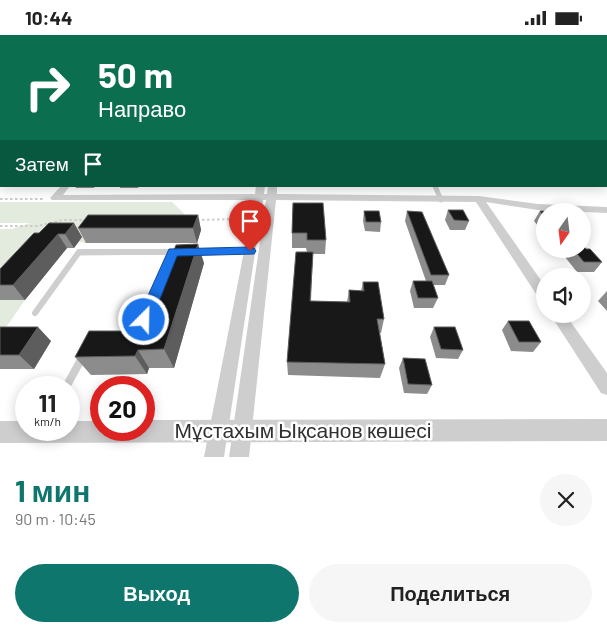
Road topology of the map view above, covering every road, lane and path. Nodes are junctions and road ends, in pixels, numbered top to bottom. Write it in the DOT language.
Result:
graph roads {
  1 [pos="65,187"];
  2 [pos="434,187"];
  3 [pos="262,193"];
  4 [pos="55,198"];
  5 [pos="0,199"];
  6 [pos="478,199"];
  7 [pos="441,200"];
  8 [pos="607,210"];
  9 [pos="92,220"];
  10 [pos="188,220"];
  11 [pos="0,226"];
  12 [pos="250,251"];
  13 [pos="173,252"];
  14 [pos="536,283"];
  15 [pos="34,313"];
  16 [pos="563,323"];
  17 [pos="130,335"];
  18 [pos="85,353"];
  19 [pos="72,376"];
  20 [pos="607,387"];
  21 [pos="607,430"];
  22 [pos="80,431"];
  23 [pos="219,431"];
  24 [pos="242,431"];
  25 [pos="0,432"];
  26 [pos="15,432"];
  27 [pos="214,457"];
  28 [pos="239,457"];
  1 -- 4 [label="street"];
  2 -- 7 [label="lane"];
  3 -- 4 [label="street"];
  3 -- 7 [label="street"];
  3 -- 10 [label="path"];
  3 -- 12 [label="street"];
  3 -- 24 [label="street"];
  4 -- 5 [label="path"];
  6 -- 7 [label="street"];
  6 -- 8 [label="street"];
  6 -- 14 [label="street"];
  9 -- 11 [label="path"];
  12 -- 13 [label="lane"];
  12 -- 23 [label="street"];
  13 -- 15 [label="lane"];
  13 -- 17 [label="lane"];
  16 -- 20 [label="street"];
  18 -- 19 [label="lane"];
  21 -- 24 [label="street, Мұстахым Ықсанов көшесі"];
  22 -- 23 [label="street, Мұстахым Ықсанов көшесі"];
  23 -- 24 [label="street, Мұстахым Ықсанов көшесі"];
  23 -- 27 [label="street"];
  24 -- 28 [label="street"];
  25 -- 26 [label="street, Мұстахым Ықсанов көшесі"];
}
